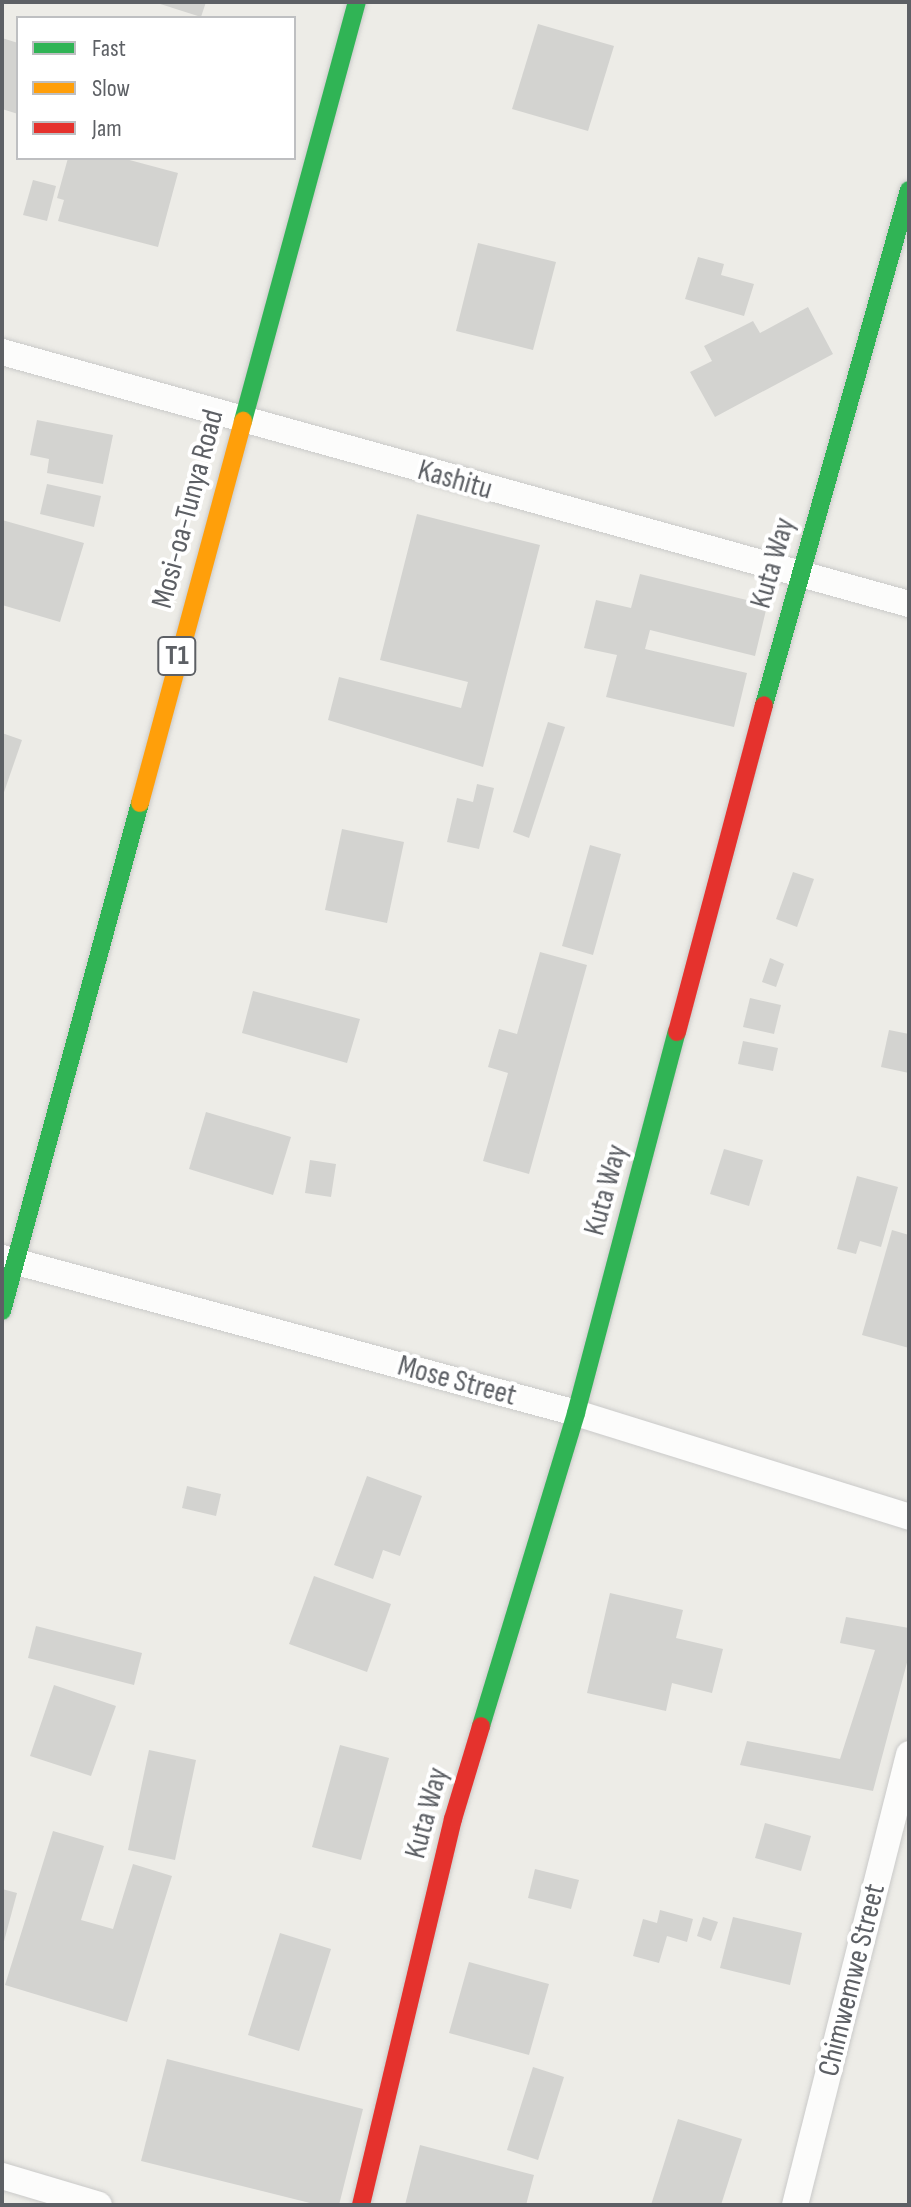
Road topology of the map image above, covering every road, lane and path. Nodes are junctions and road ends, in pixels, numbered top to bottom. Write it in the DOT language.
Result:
graph roads {
  1 [pos="357,2"];
  2 [pos="909,190"];
  3 [pos="2,352"];
  4 [pos="240,420"];
  5 [pos="798,576"];
  6 [pos="909,604"];
  7 [pos="9,1260"];
  8 [pos="2,1311"];
  9 [pos="576,1413"];
  10 [pos="909,1517"];
  11 [pos="909,1754"];
  12 [pos="2,2176"];
  13 [pos="99,2205"];
  14 [pos="361,2205"];
  15 [pos="795,2205"];
  1 -- 4 [label="main road, Mosi-oa-Tunya Road / T1"];
  2 -- 5 [label="main road, Kuta Way"];
  3 -- 4 [label="street, Kashitu"];
  4 -- 5 [label="street, Kashitu"];
  4 -- 7 [label="main road, Mosi-oa-Tunya Road / T1"];
  5 -- 6 [label="street, Kashitu"];
  5 -- 9 [label="main road, Kuta Way"];
  7 -- 8 [label="main road, Mosi-oa-Tunya Road / T1"];
  7 -- 9 [label="street, Mose Street"];
  9 -- 10 [label="street, Mose Street"];
  9 -- 14 [label="main road, Kuta Way"];
  11 -- 15 [label="street, Chimwemwe Street"];
  12 -- 13 [label="street"];
}
